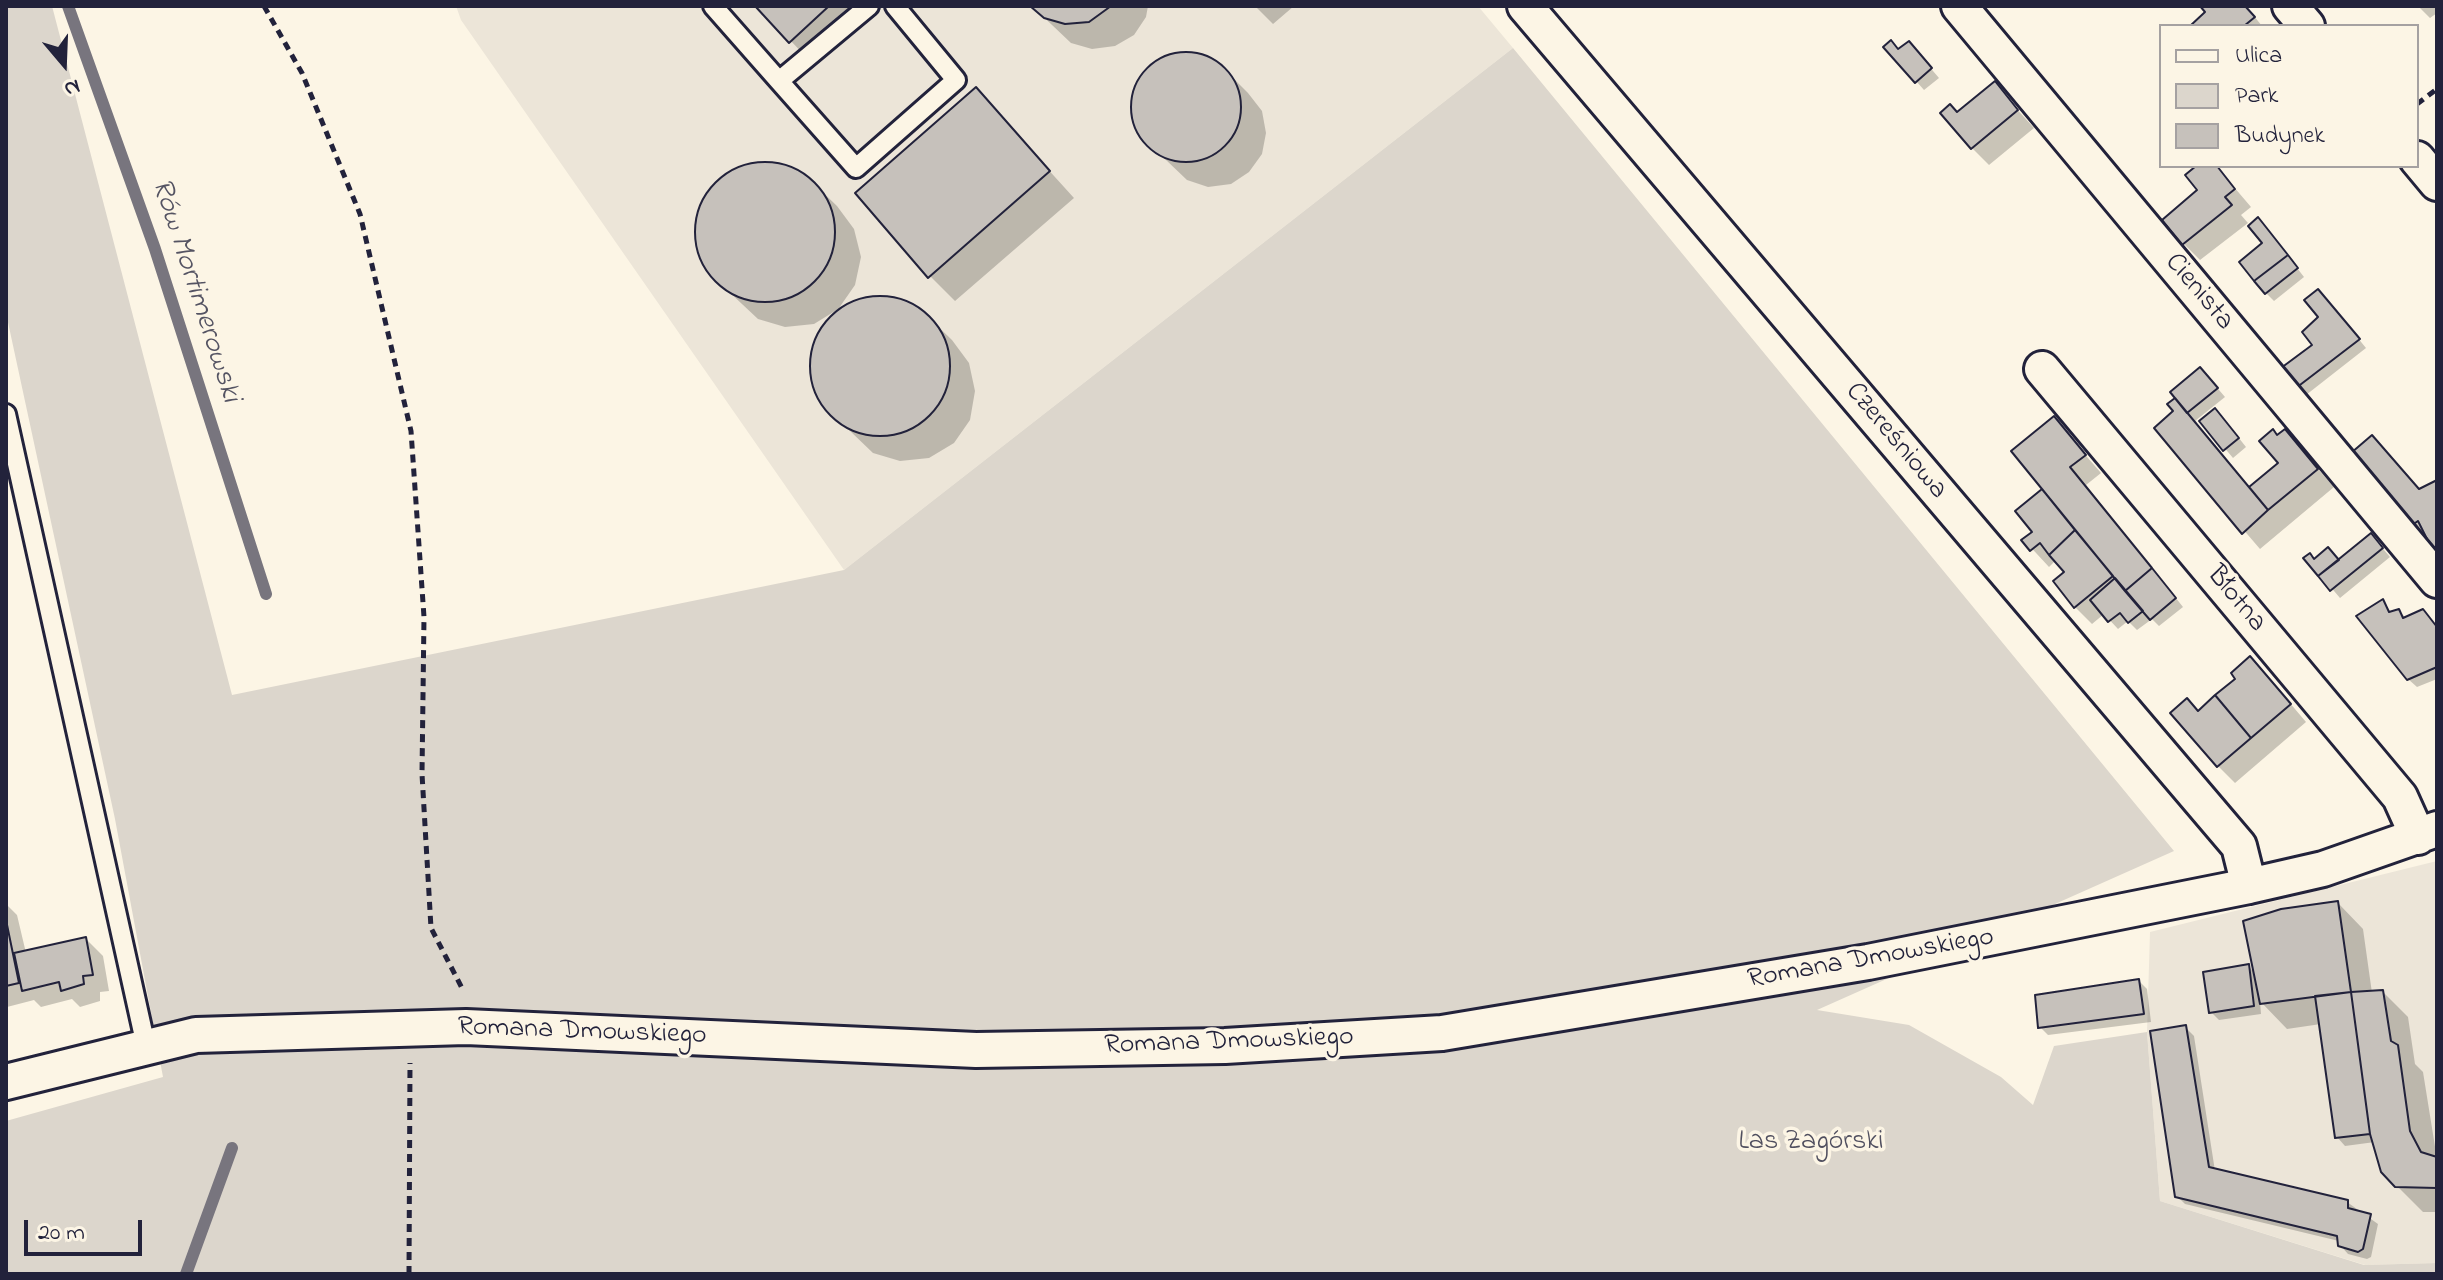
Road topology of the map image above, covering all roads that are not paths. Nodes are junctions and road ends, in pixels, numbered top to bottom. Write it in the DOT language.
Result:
graph roads {
  1 [pos="713,6"];
  2 [pos="869,6"];
  3 [pos="895,6"];
  4 [pos="1525,6"];
  5 [pos="1959,6"];
  6 [pos="2290,6"];
  7 [pos="2305,24"];
  8 [pos="779,81"];
  9 [pos="2419,161"];
  10 [pos="2437,183"];
  11 [pos="2042,369"];
  12 [pos="6,414"];
  13 [pos="2437,580"];
  14 [pos="2427,833"];
  15 [pos="2249,886"];
  16 [pos="146,1046"];
  17 [pos="6,1082"];
  1 -- 8 [label="lane"];
  2 -- 8 [label="lane"];
  3 -- 8 [label="lane"];
  4 -- 15 [label="street, Czereśniowa"];
  5 -- 13 [label="street, Cienista"];
  6 -- 7 [label="street"];
  9 -- 10 [label="street"];
  11 -- 14 [label="street, Błotna"];
  12 -- 16 [label="lane"];
  14 -- 15 [label="street, Romana Dmowskiego"];
  15 -- 16 [label="street, Romana Dmowskiego"];
  16 -- 17 [label="street, Romana Dmowskiego"];
}
